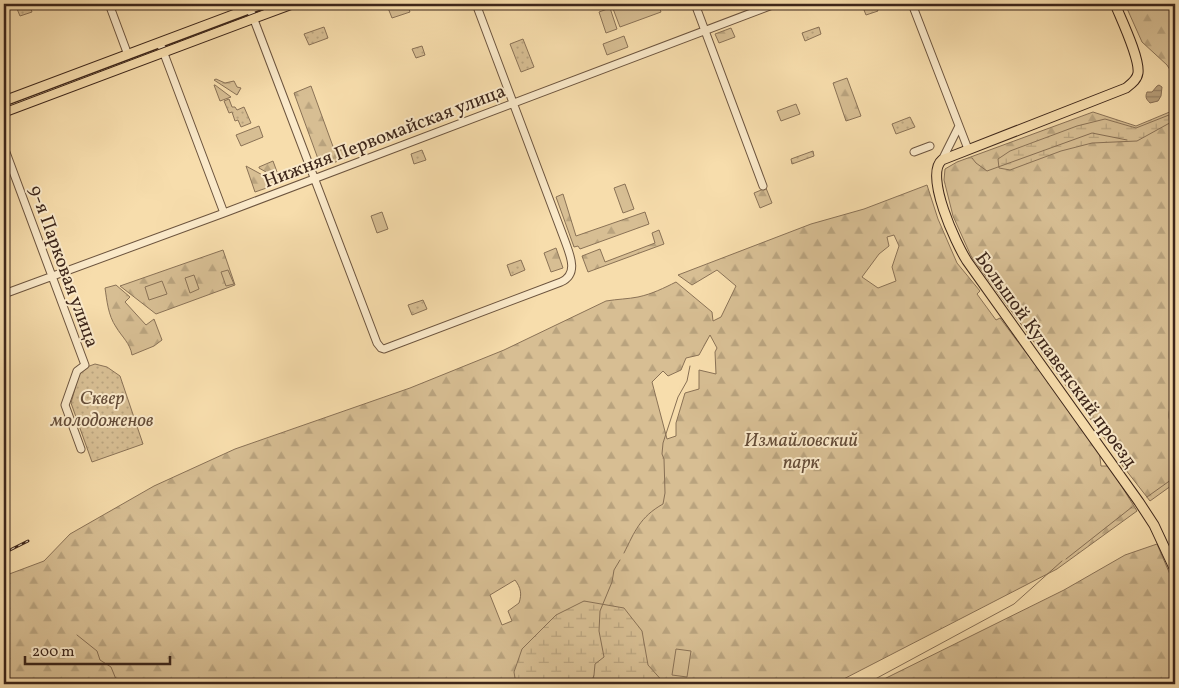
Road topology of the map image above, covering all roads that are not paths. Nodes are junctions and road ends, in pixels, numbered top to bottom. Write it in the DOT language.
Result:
graph roads {
  1 [pos="109,4"];
  2 [pos="262,4"];
  3 [pos="292,4"];
  4 [pos="476,4"];
  5 [pos="695,4"];
  6 [pos="775,4"];
  7 [pos="912,4"];
  8 [pos="1115,4"];
  9 [pos="249,6"];
  10 [pos="254,18"];
  11 [pos="705,30"];
  12 [pos="161,47"];
  13 [pos="128,55"];
  14 [pos="4,101"];
  15 [pos="513,103"];
  16 [pos="4,112"];
  17 [pos="959,126"];
  18 [pos="930,146"];
  19 [pos="4,147"];
  20 [pos="968,149"];
  21 [pos="914,152"];
  22 [pos="942,160"];
  23 [pos="315,179"];
  24 [pos="763,186"];
  25 [pos="224,213"];
  26 [pos="52,276"];
  27 [pos="4,294"];
  28 [pos="81,449"];
  29 [pos="1175,570"];
  1 -- 13 [label="street"];
  2 -- 9 [label="main road"];
  3 -- 10 [label="main road"];
  4 -- 15 [label="street"];
  5 -- 11 [label="street"];
  6 -- 11 [label="street, Нижняя Первомайская улица"];
  7 -- 17 [label="street"];
  8 -- 20 [label="main road"];
  9 -- 10 [label="street"];
  9 -- 12 [label="main road"];
  10 -- 12 [label="main road"];
  10 -- 23 [label="street"];
  11 -- 15 [label="street, Нижняя Первомайская улица"];
  11 -- 24 [label="street"];
  12 -- 13 [label="main road"];
  12 -- 16 [label="main road"];
  12 -- 25 [label="street"];
  13 -- 14 [label="main road"];
  15 -- 23 [label="street, Нижняя Первомайская улица"];
  15 -- 23 [label="street"];
  17 -- 20 [label="street"];
  17 -- 22 [label="street"];
  18 -- 21 [label="street"];
  19 -- 26 [label="street, 9-я Парковая улица"];
  20 -- 22 [label="main road"];
  22 -- 29 [label="main road, Большой Купавенский проезд"];
  23 -- 25 [label="street, Нижняя Первомайская улица"];
  25 -- 26 [label="street, Нижняя Первомайская улица"];
  26 -- 27 [label="street, Нижняя Первомайская улица"];
  26 -- 28 [label="street, 9-я Парковая улица"];
}
